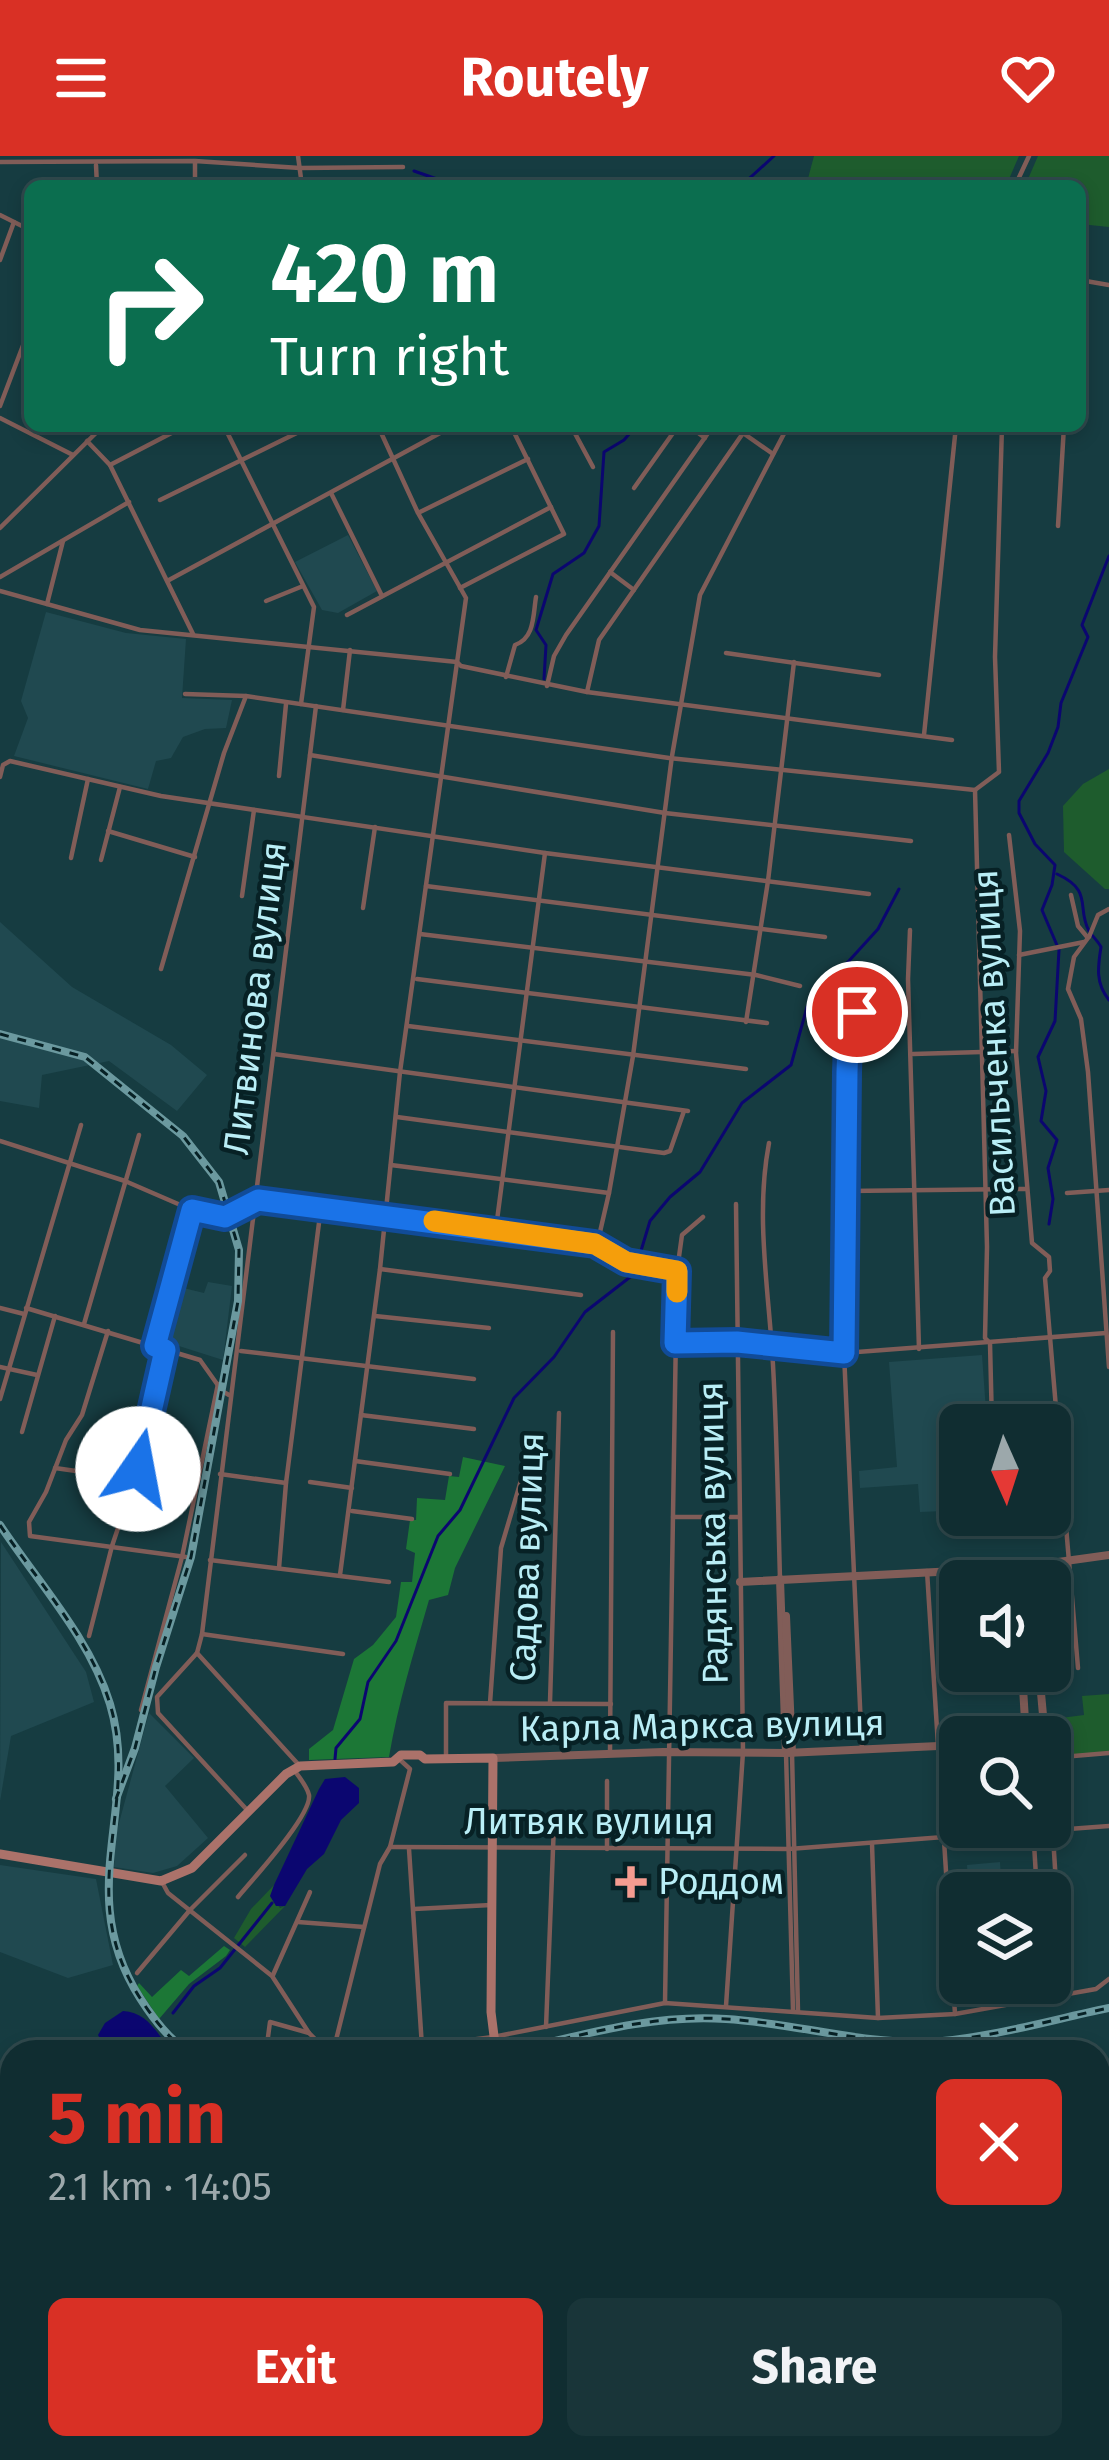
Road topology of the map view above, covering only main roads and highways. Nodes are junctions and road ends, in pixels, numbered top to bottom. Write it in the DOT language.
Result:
graph roads {
  1 [pos="0,1854"];
  2 [pos="494,2040"];
  1 -- 2 [label="main road, Карла Маркса вулиця"];
}
